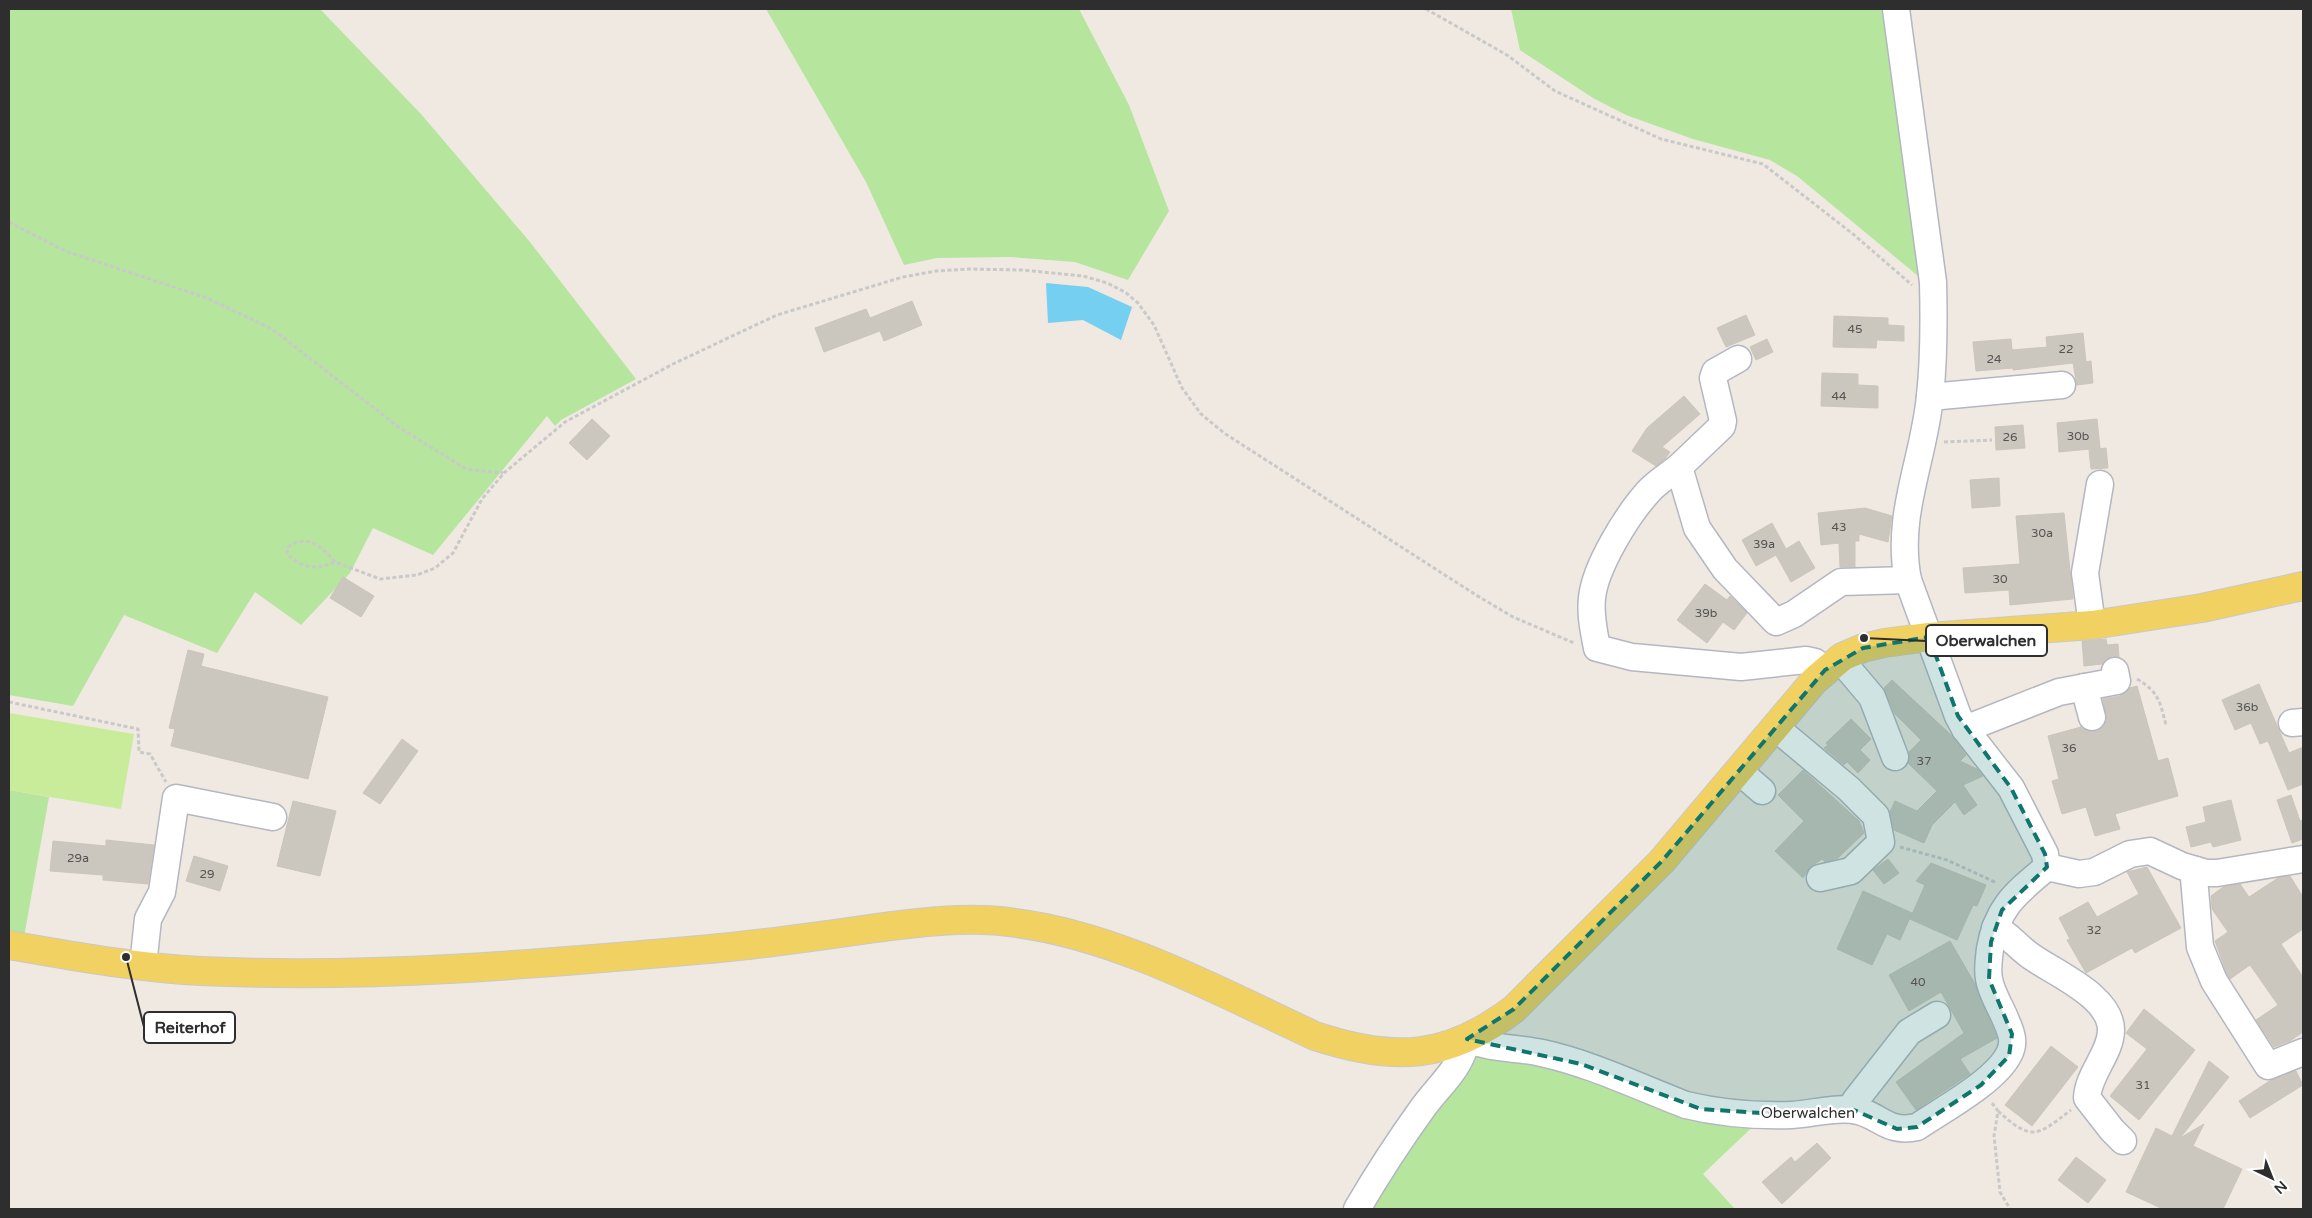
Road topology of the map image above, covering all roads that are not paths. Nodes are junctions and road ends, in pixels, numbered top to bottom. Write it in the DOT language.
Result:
graph roads {
  1 [pos="1896,9"];
  2 [pos="1738,360"];
  3 [pos="2062,385"];
  4 [pos="1930,397"];
  5 [pos="1679,467"];
  6 [pos="2100,484"];
  7 [pos="1908,580"];
  8 [pos="2303,586"];
  9 [pos="2092,624"];
  10 [pos="1929,637"];
  11 [pos="1834,664"];
  12 [pos="2116,676"];
  13 [pos="2084,687"];
  14 [pos="2092,717"];
  15 [pos="1775,727"];
  16 [pos="1965,729"];
  17 [pos="1895,757"];
  18 [pos="1739,771"];
  19 [pos="1762,791"];
  20 [pos="273,817"];
  21 [pos="2303,859"];
  22 [pos="2047,867"];
  23 [pos="2195,870"];
  24 [pos="1820,878"];
  25 [pos="1995,928"];
  26 [pos="9,945"];
  27 [pos="143,966"];
  28 [pos="1937,1015"];
  29 [pos="1467,1040"];
  30 [pos="2303,1052"];
  31 [pos="1854,1110"];
  32 [pos="2123,1141"];
  33 [pos="1357,1209"];
  1 -- 4 [label="street"];
  2 -- 5 [label="street"];
  3 -- 4 [label="street"];
  4 -- 7 [label="street"];
  5 -- 7 [label="street"];
  5 -- 11 [label="street"];
  6 -- 9 [label="street"];
  7 -- 10 [label="street"];
  8 -- 9 [label="main road"];
  9 -- 10 [label="main road"];
  10 -- 11 [label="main road"];
  10 -- 16 [label="street"];
  11 -- 15 [label="main road"];
  11 -- 17 [label="street"];
  12 -- 13 [label="street"];
  13 -- 14 [label="street"];
  13 -- 16 [label="street"];
  15 -- 18 [label="main road"];
  15 -- 24 [label="street"];
  16 -- 22 [label="street"];
  18 -- 19 [label="street"];
  18 -- 29 [label="main road"];
  20 -- 27 [label="street"];
  21 -- 23 [label="street"];
  22 -- 23 [label="street"];
  22 -- 25 [label="street, Oberwalchen"];
  23 -- 30 [label="street"];
  25 -- 31 [label="street, Oberwalchen"];
  25 -- 32 [label="street"];
  26 -- 27 [label="main road"];
  27 -- 29 [label="main road"];
  28 -- 31 [label="street"];
  29 -- 31 [label="street, Oberwalchen"];
  29 -- 33 [label="street"];
}
